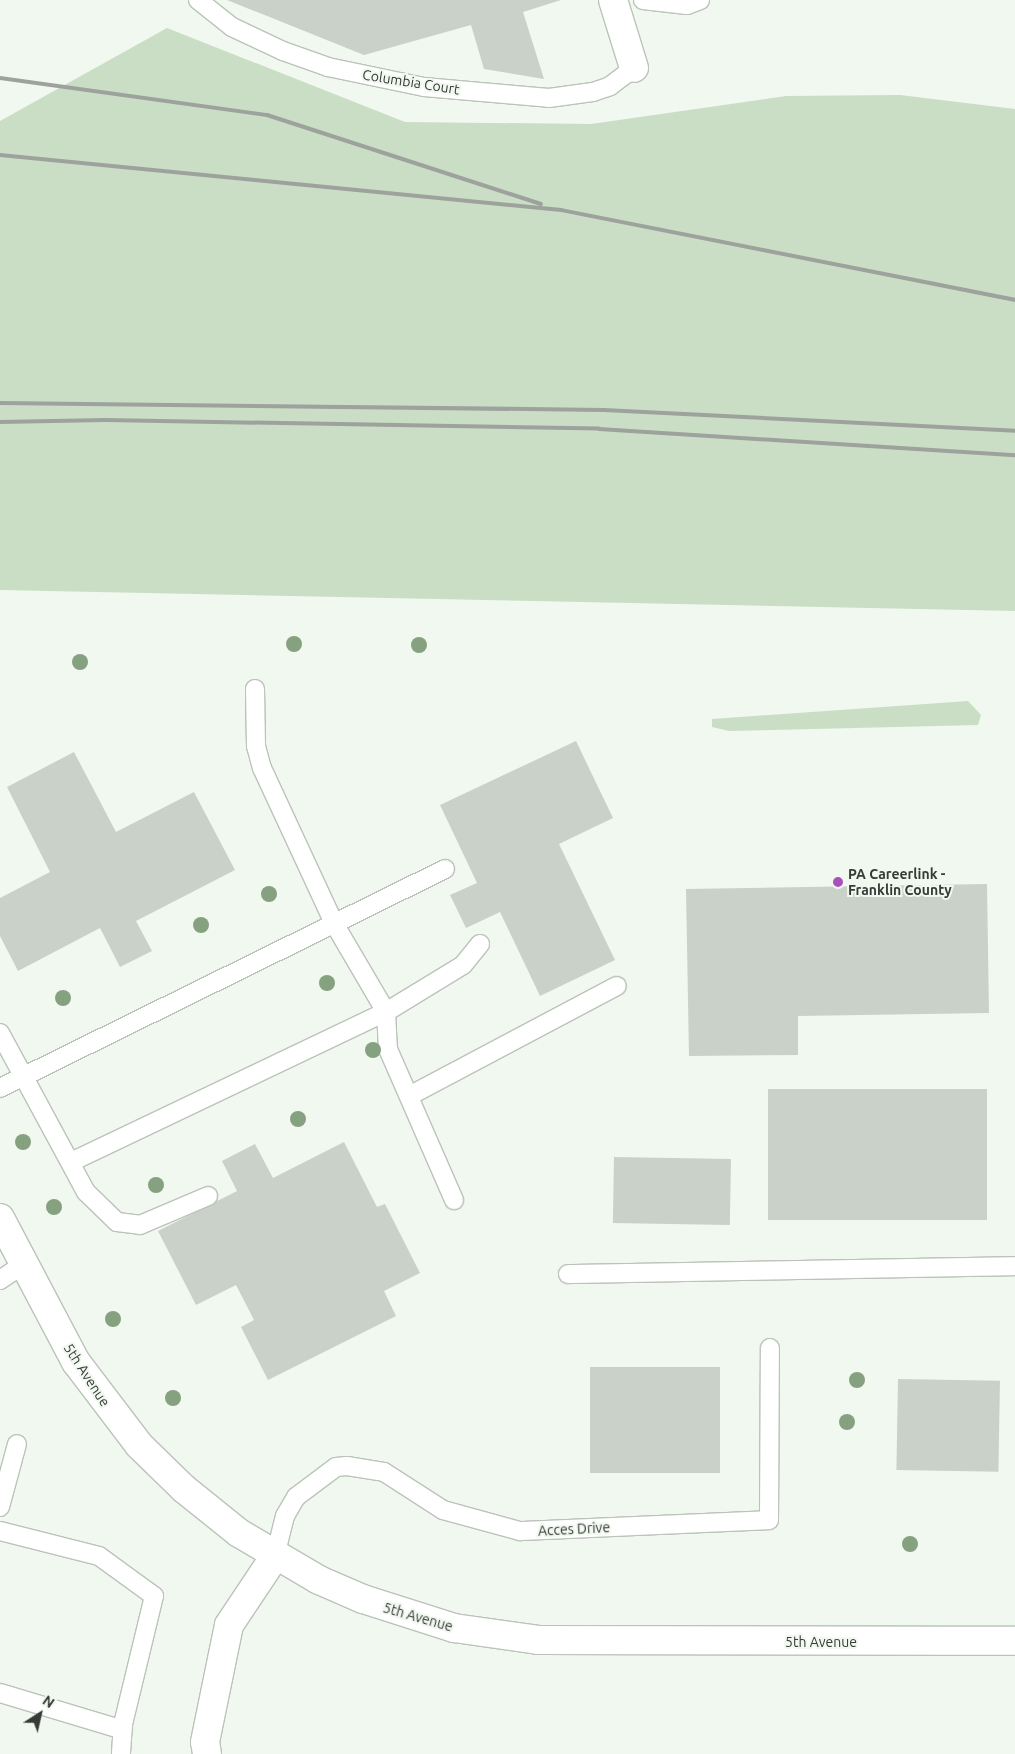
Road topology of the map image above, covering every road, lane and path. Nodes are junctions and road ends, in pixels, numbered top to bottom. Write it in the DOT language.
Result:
graph roads {
  1 [pos="198,0"];
  2 [pos="613,0"];
  3 [pos="643,0"];
  4 [pos="700,0"];
  5 [pos="634,68"];
  6 [pos="255,690"];
  7 [pos="445,869"];
  8 [pos="335,925"];
  9 [pos="480,944"];
  10 [pos="617,986"];
  11 [pos="386,1012"];
  12 [pos="0,1033"];
  13 [pos="23,1077"];
  14 [pos="0,1088"];
  15 [pos="409,1096"];
  16 [pos="71,1162"];
  17 [pos="208,1196"];
  18 [pos="454,1200"];
  19 [pos="0,1218"];
  20 [pos="24,1264"];
  21 [pos="1015,1266"];
  22 [pos="568,1274"];
  23 [pos="0,1280"];
  24 [pos="770,1348"];
  25 [pos="17,1444"];
  26 [pos="0,1507"];
  27 [pos="0,1531"];
  28 [pos="275,1556"];
  29 [pos="1015,1641"];
  30 [pos="0,1693"];
  31 [pos="123,1730"];
  32 [pos="121,1754"];
  33 [pos="207,1754"];
  1 -- 5 [label="lane, Columbia Court"];
  2 -- 5 [label="street"];
  3 -- 4 [label="lane"];
  6 -- 8 [label="lane"];
  7 -- 8 [label="lane"];
  8 -- 11 [label="lane"];
  8 -- 13 [label="lane"];
  9 -- 11 [label="lane"];
  10 -- 15 [label="lane"];
  11 -- 15 [label="lane"];
  11 -- 16 [label="lane"];
  12 -- 13 [label="lane"];
  13 -- 14 [label="lane"];
  13 -- 16 [label="lane"];
  15 -- 18 [label="lane"];
  16 -- 17 [label="lane"];
  19 -- 20 [label="street, 5th Avenue"];
  20 -- 23 [label="lane"];
  20 -- 28 [label="street, 5th Avenue"];
  21 -- 22 [label="lane"];
  24 -- 28 [label="lane, Acces Drive"];
  25 -- 26 [label="lane"];
  27 -- 31 [label="lane"];
  28 -- 29 [label="street, 5th Avenue"];
  28 -- 33 [label="street"];
  30 -- 31 [label="lane"];
  31 -- 32 [label="lane"];
}
